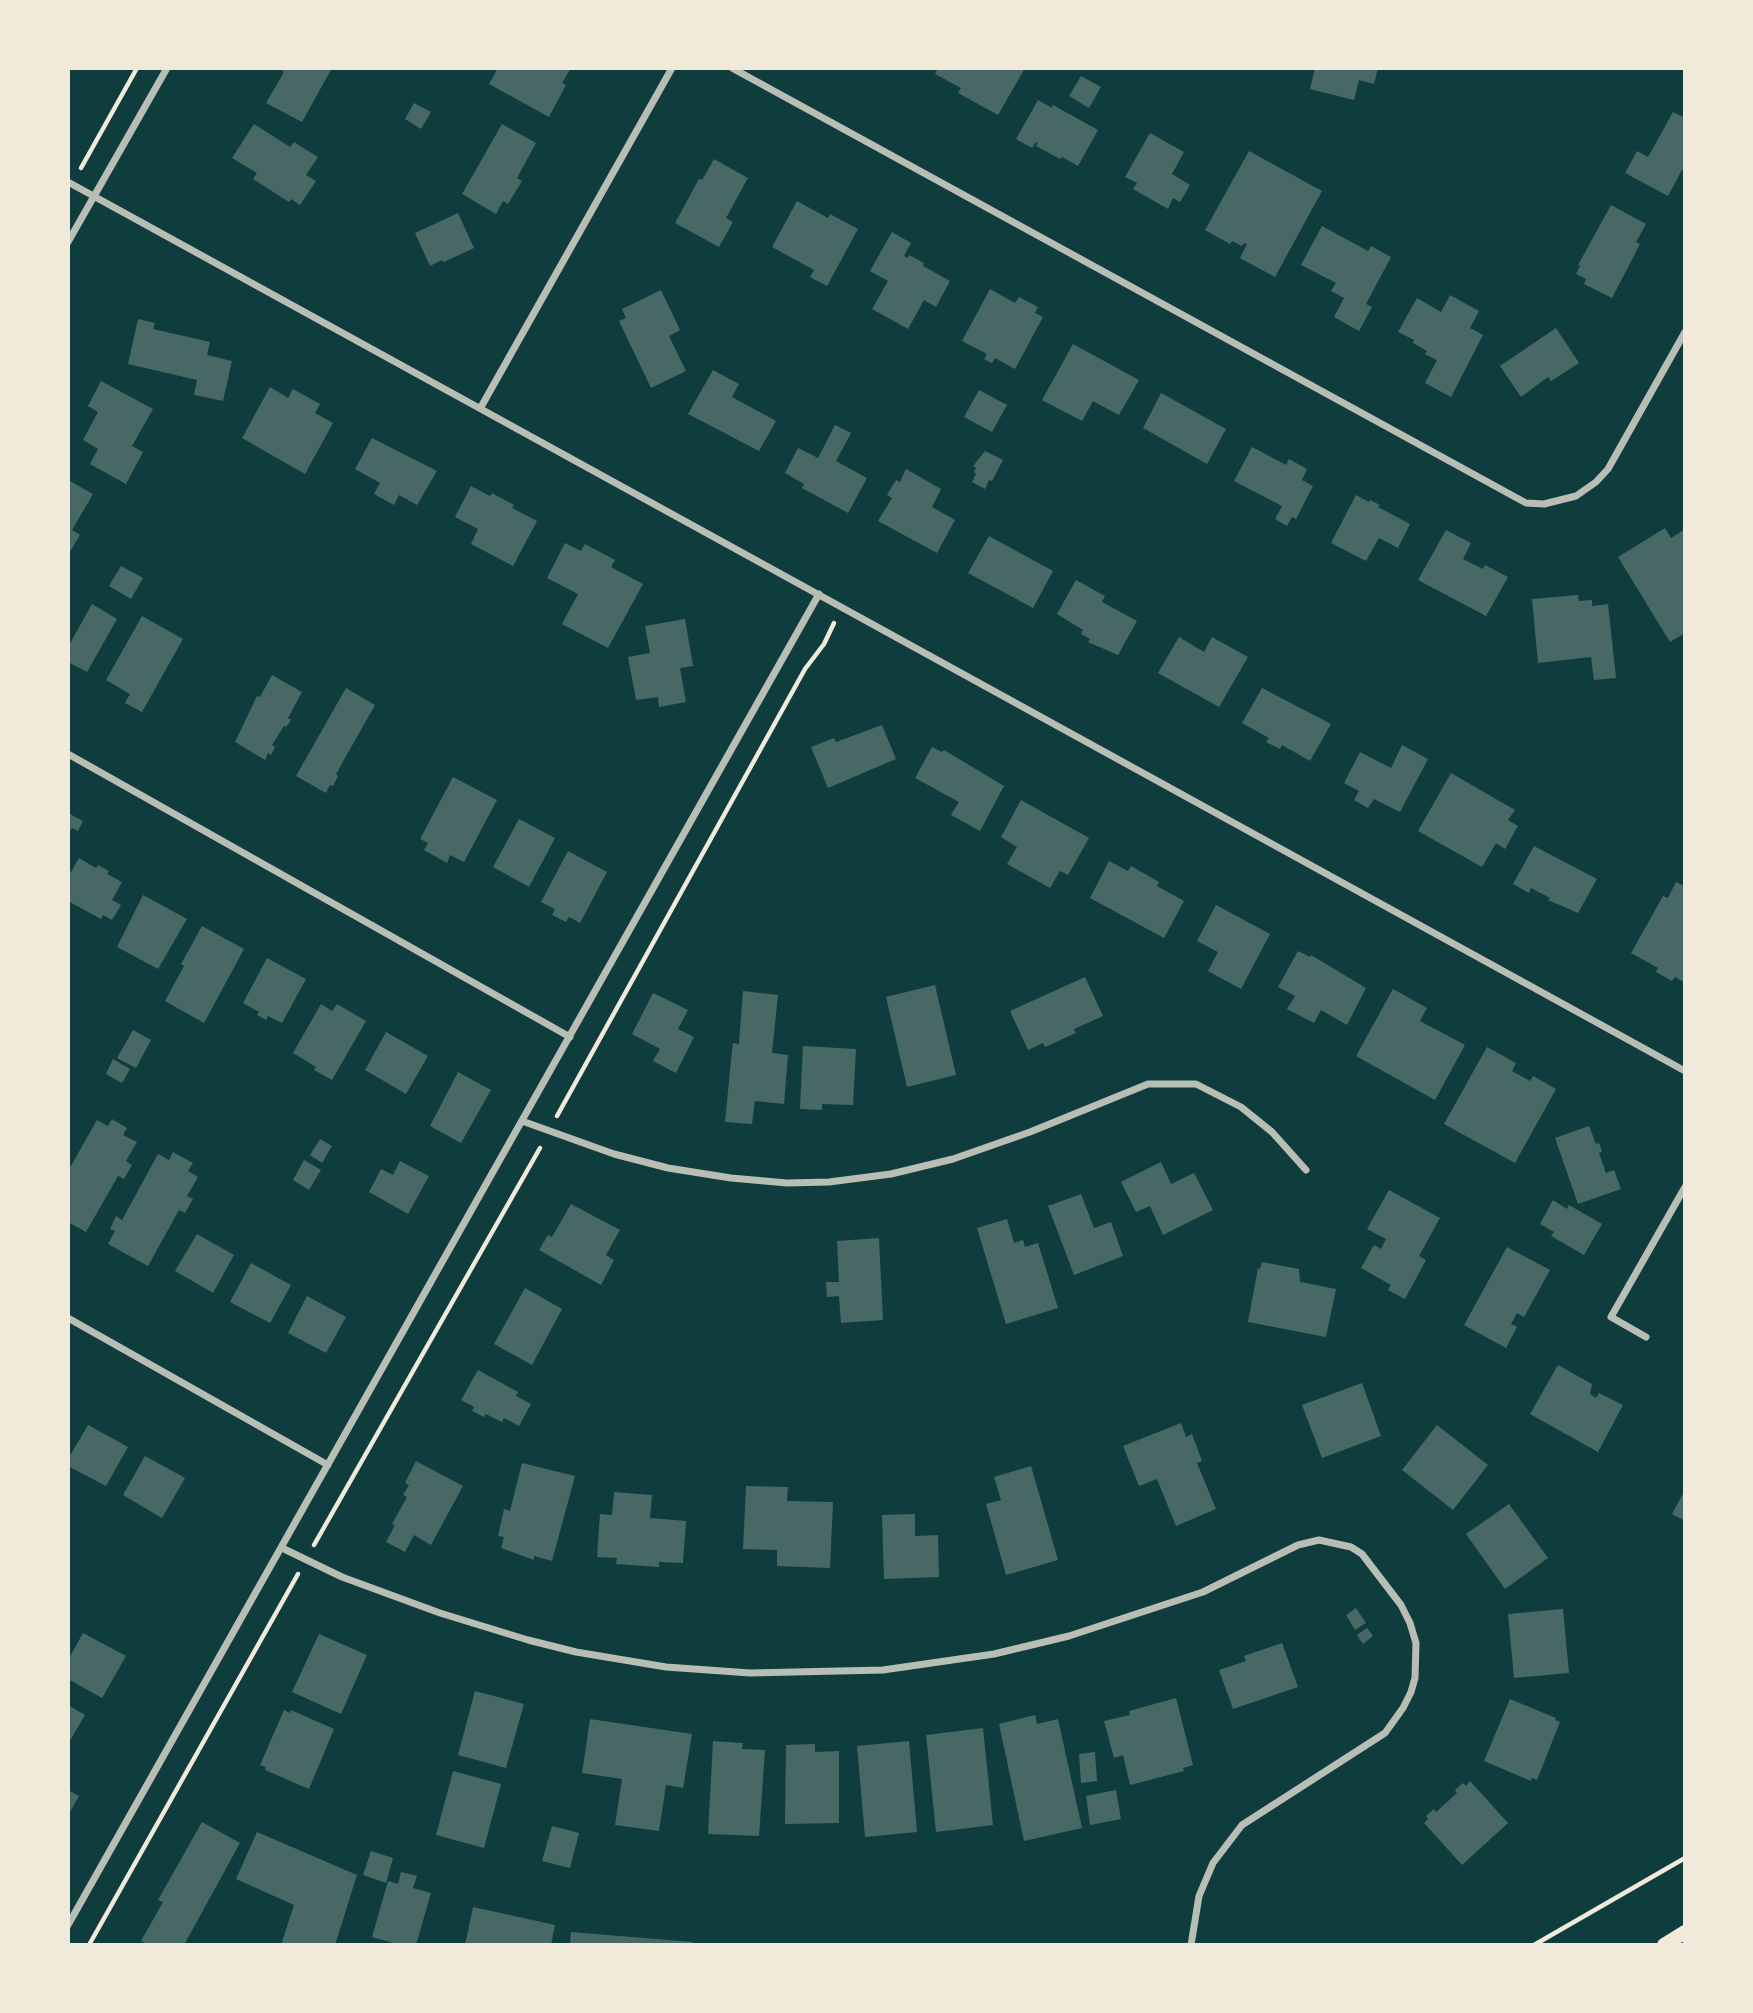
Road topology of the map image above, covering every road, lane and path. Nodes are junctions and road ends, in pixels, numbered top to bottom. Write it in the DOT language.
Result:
graph roads {
  1 [pos="137,68"];
  2 [pos="167,68"];
  3 [pos="672,68"];
  4 [pos="732,68"];
  5 [pos="70,183"];
  6 [pos="94,195"];
  7 [pos="68,242"];
  8 [pos="1685,332"];
  9 [pos="481,407"];
  10 [pos="819,594"];
  11 [pos="841,606"];
  12 [pos="68,754"];
  13 [pos="570,1037"];
  14 [pos="1685,1071"];
  15 [pos="522,1121"];
  16 [pos="549,1131"];
  17 [pos="1306,1170"];
  18 [pos="1685,1187"];
  19 [pos="68,1318"];
  20 [pos="1646,1337"];
  21 [pos="328,1465"];
  22 [pos="282,1549"];
  23 [pos="306,1560"];
  24 [pos="1685,1858"];
  25 [pos="68,1925"];
  26 [pos="1685,1933"];
  27 [pos="89,1945"];
  28 [pos="1191,1945"];
  29 [pos="1534,1945"];
  30 [pos="1664,1945"];
  1 -- 5 [label="path"];
  2 -- 6 [label="street"];
  3 -- 9 [label="street"];
  4 -- 8 [label="street"];
  5 -- 6 [label="street"];
  6 -- 7 [label="street"];
  6 -- 9 [label="street"];
  9 -- 10 [label="street"];
  10 -- 11 [label="street"];
  10 -- 13 [label="street"];
  11 -- 14 [label="street"];
  11 -- 16 [label="path"];
  12 -- 13 [label="street"];
  13 -- 15 [label="street"];
  15 -- 16 [label="street"];
  15 -- 21 [label="street"];
  16 -- 17 [label="street"];
  16 -- 23 [label="path"];
  18 -- 20 [label="street"];
  19 -- 21 [label="street"];
  21 -- 22 [label="street"];
  22 -- 23 [label="street"];
  22 -- 25 [label="street"];
  23 -- 27 [label="path"];
  23 -- 28 [label="street"];
  24 -- 29 [label="path"];
  26 -- 30 [label="main road"];
}
